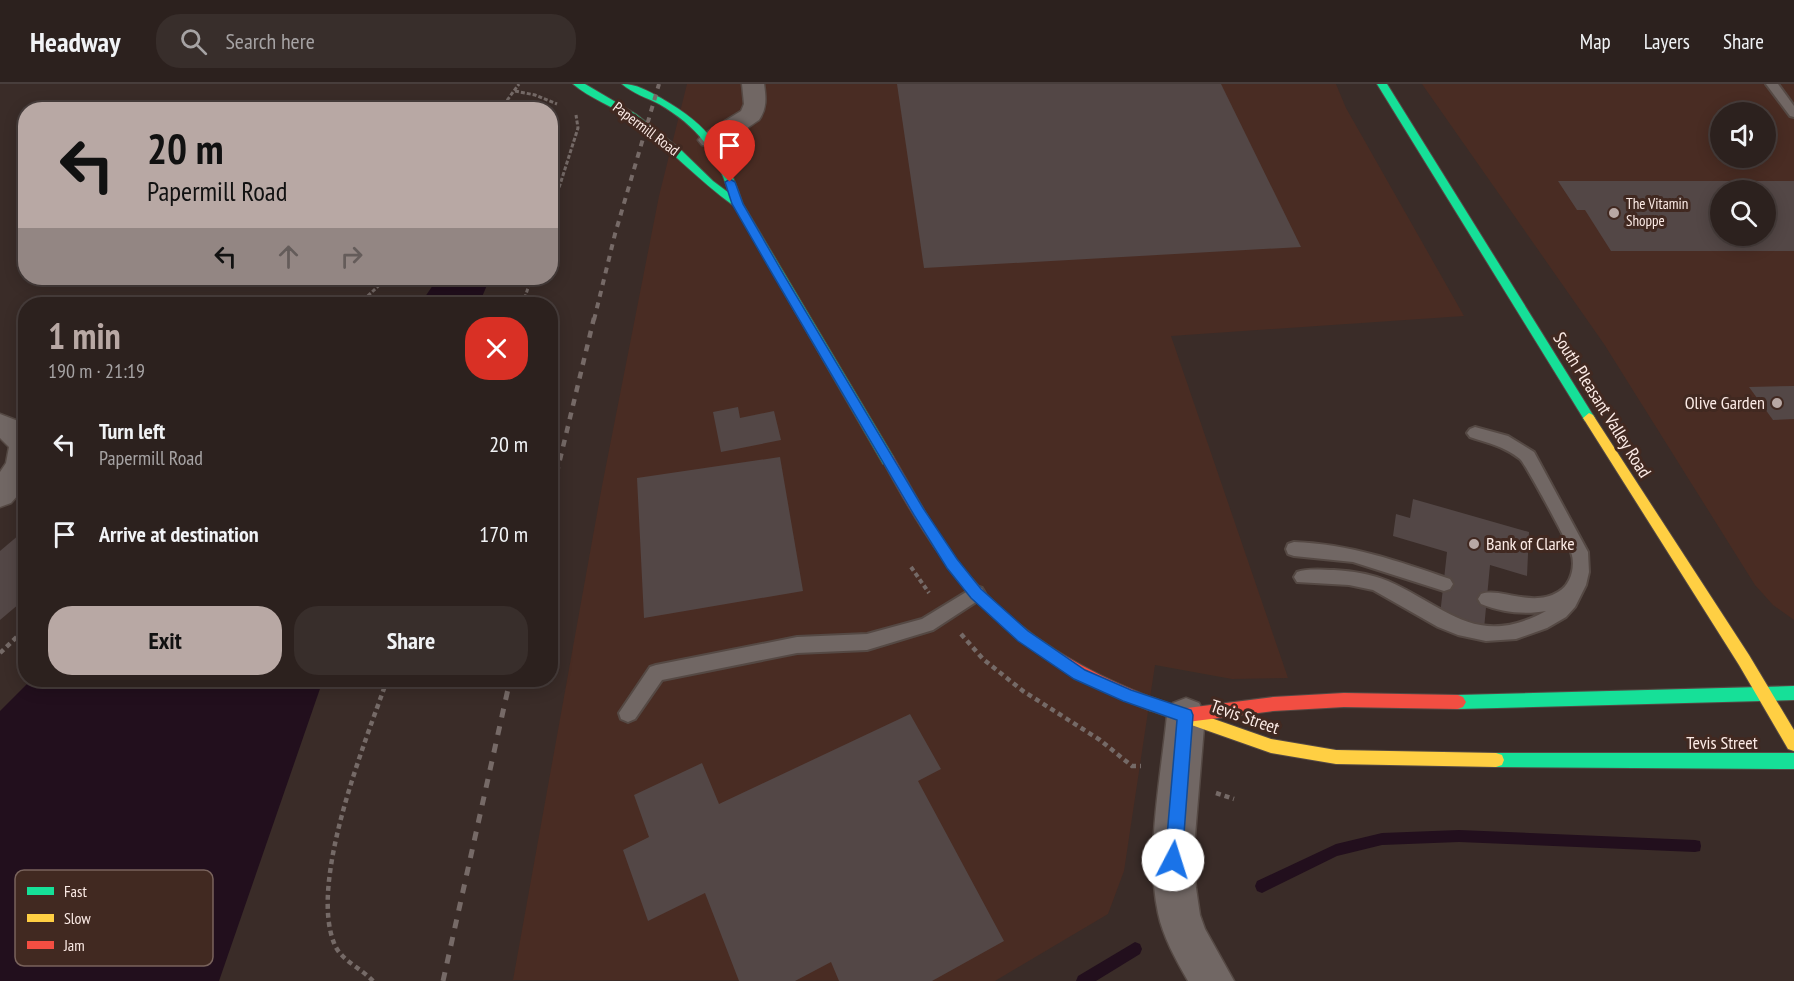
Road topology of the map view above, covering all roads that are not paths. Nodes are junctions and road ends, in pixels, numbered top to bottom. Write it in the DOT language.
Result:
graph roads {
  1 [pos="578,84"];
  2 [pos="627,84"];
  3 [pos="753,84"];
  4 [pos="1382,84"];
  5 [pos="1772,84"];
  6 [pos="1794,114"];
  7 [pos="710,141"];
  8 [pos="738,204"];
  9 [pos="0,425"];
  10 [pos="1475,433"];
  11 [pos="18,435"];
  12 [pos="18,473"];
  13 [pos="0,494"];
  14 [pos="1294,549"];
  15 [pos="1303,577"];
  16 [pos="1443,584"];
  17 [pos="1577,585"];
  18 [pos="976,593"];
  19 [pos="1487,599"];
  20 [pos="1764,693"];
  21 [pos="1794,693"];
  22 [pos="628,713"];
  23 [pos="1186,715"];
  24 [pos="1794,744"];
  25 [pos="1794,761"];
  26 [pos="1212,981"];
  1 -- 8 [label="main road, Papermill Road"];
  2 -- 7 [label="main road, Papermill Road"];
  3 -- 7 [label="street"];
  4 -- 20 [label="main road, South Pleasant Valley Road"];
  5 -- 6 [label="lane"];
  7 -- 8 [label="main road, Papermill Road"];
  8 -- 18 [label="main road, Papermill Road"];
  9 -- 11 [label="street"];
  10 -- 17 [label="lane"];
  12 -- 13 [label="street"];
  14 -- 16 [label="lane"];
  15 -- 17 [label="lane"];
  17 -- 19 [label="lane"];
  18 -- 22 [label="lane"];
  18 -- 23 [label="main road, Papermill Road"];
  20 -- 21 [label="main road, Tevis Street"];
  20 -- 23 [label="main road, Tevis Street"];
  20 -- 24 [label="main road, South Pleasant Valley Road"];
  23 -- 25 [label="main road, Tevis Street"];
  23 -- 26 [label="street"];
}
